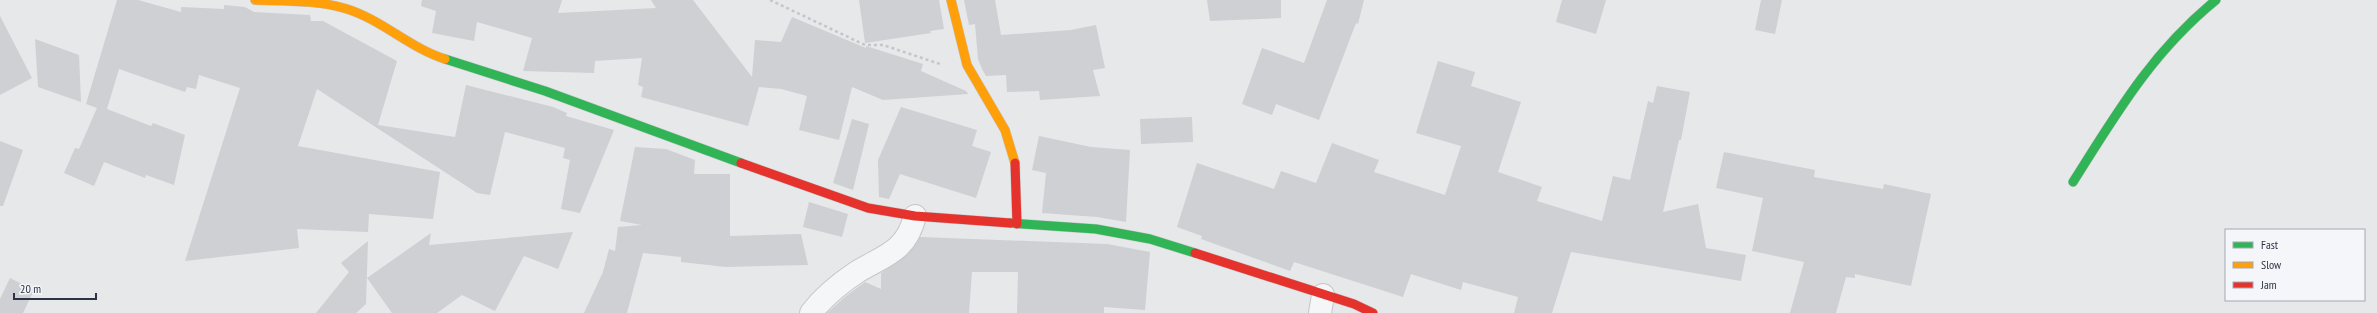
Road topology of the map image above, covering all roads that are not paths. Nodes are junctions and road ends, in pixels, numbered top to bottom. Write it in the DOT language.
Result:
graph roads {
  1 [pos="255,0"];
  2 [pos="951,0"];
  3 [pos="2216,0"];
  4 [pos="2073,182"];
  5 [pos="915,216"];
  6 [pos="1017,224"];
  7 [pos="1322,304"];
  8 [pos="811,313"];
  9 [pos="1373,313"];
  1 -- 5 [label="street"];
  2 -- 6 [label="street"];
  3 -- 4 [label="street"];
  5 -- 6 [label="street"];
  5 -- 8 [label="street"];
  6 -- 7 [label="street"];
  7 -- 9 [label="street"];
}
